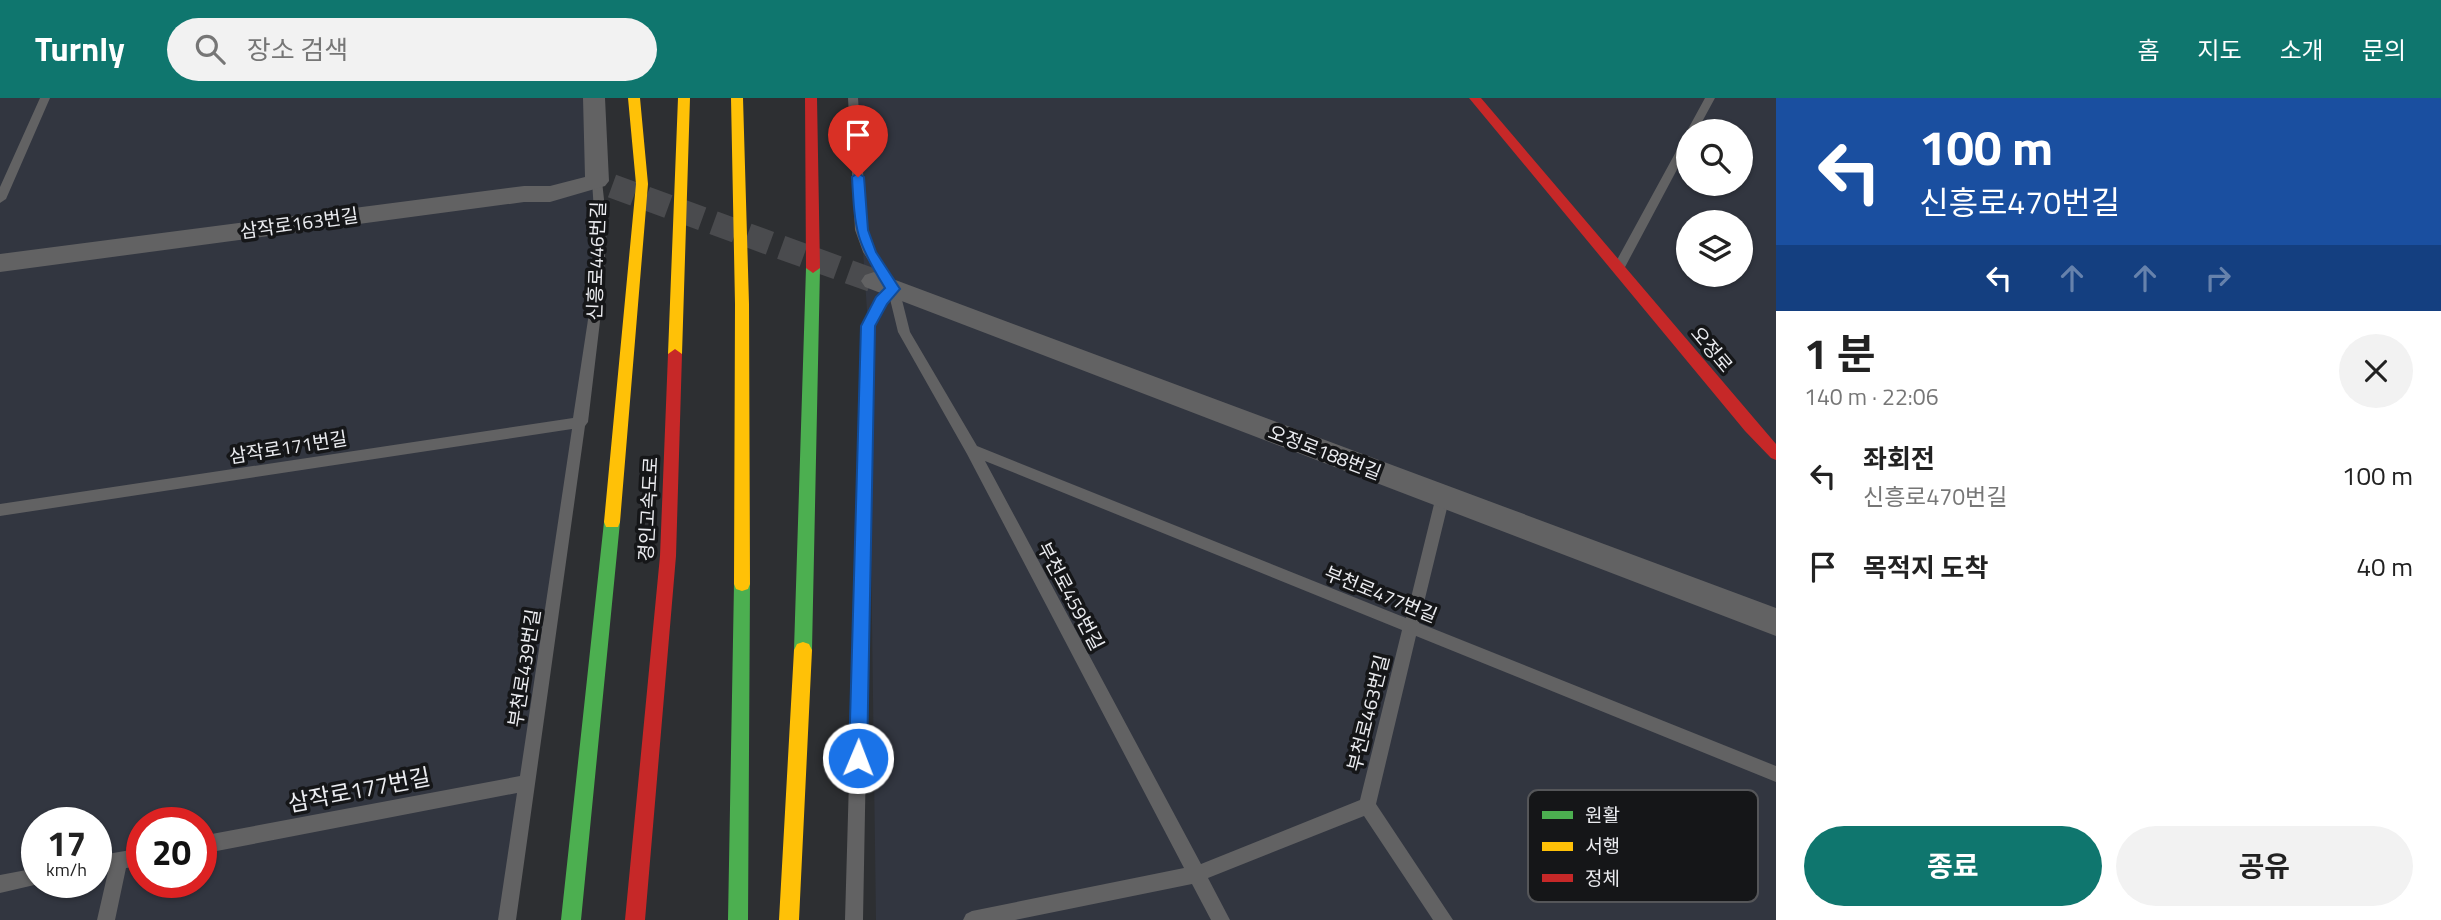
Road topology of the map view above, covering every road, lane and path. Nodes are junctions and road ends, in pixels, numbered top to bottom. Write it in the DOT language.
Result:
graph roads {
  1 [pos="45,98"];
  2 [pos="594,98"];
  3 [pos="634,98"];
  4 [pos="684,98"];
  5 [pos="737,98"];
  6 [pos="811,98"];
  7 [pos="853,98"];
  8 [pos="1475,98"];
  9 [pos="1710,98"];
  10 [pos="1699,119"];
  11 [pos="1676,161"];
  12 [pos="604,183"];
  13 [pos="0,199"];
  14 [pos="0,263"];
  15 [pos="1618,269"];
  16 [pos="883,285"];
  17 [pos="581,422"];
  18 [pos="972,450"];
  19 [pos="1776,454"];
  20 [pos="1443,496"];
  21 [pos="0,510"];
  22 [pos="1776,622"];
  23 [pos="1411,627"];
  24 [pos="1776,774"];
  25 [pos="526,783"];
  26 [pos="1367,806"];
  27 [pos="217,842"];
  28 [pos="126,860"];
  29 [pos="119,861"];
  30 [pos="112,862"];
  31 [pos="1197,874"];
  32 [pos="21,880"];
  33 [pos="0,884"];
  34 [pos="106,920"];
  35 [pos="507,920"];
  36 [pos="571,920"];
  37 [pos="635,920"];
  38 [pos="738,920"];
  39 [pos="789,920"];
  40 [pos="855,920"];
  41 [pos="972,920"];
  42 [pos="1221,920"];
  43 [pos="1444,920"];
  1 -- 13 [label="lane"];
  2 -- 12 [label="street, 신흥로446번길"];
  3 -- 36 [label="main road"];
  4 -- 37 [label="main road, 경인고속도로"];
  5 -- 38 [label="main road"];
  6 -- 39 [label="main road"];
  7 -- 16 [label="lane, 부천로459번길"];
  8 -- 15 [label="main road, 오정로"];
  9 -- 10 [label="lane"];
  11 -- 15 [label="lane"];
  12 -- 14 [label="street, 삼작로163번길"];
  12 -- 17 [label="lane, 신흥로446번길"];
  15 -- 19 [label="main road, 오정로"];
  16 -- 18 [label="lane, 부천로459번길"];
  16 -- 20 [label="street, 오정로188번길"];
  16 -- 40 [label="lane"];
  17 -- 21 [label="lane, 삼작로171번길"];
  17 -- 25 [label="lane, 부천로439번길"];
  18 -- 23 [label="lane, 부천로477번길"];
  18 -- 31 [label="lane, 부천로459번길"];
  20 -- 22 [label="street, 오정로188번길"];
  20 -- 23 [label="lane, 부천로463번길"];
  23 -- 24 [label="lane, 부천로477번길"];
  23 -- 26 [label="lane, 부천로463번길"];
  25 -- 27 [label="lane, 삼작로177번길"];
  25 -- 35 [label="lane, 부천로439번길"];
  26 -- 31 [label="lane"];
  26 -- 43 [label="lane"];
  28 -- 29 [label="lane"];
  29 -- 30 [label="lane"];
  29 -- 34 [label="lane"];
  31 -- 41 [label="lane"];
  31 -- 42 [label="lane, 부천로459번길"];
  32 -- 33 [label="lane"];
}
